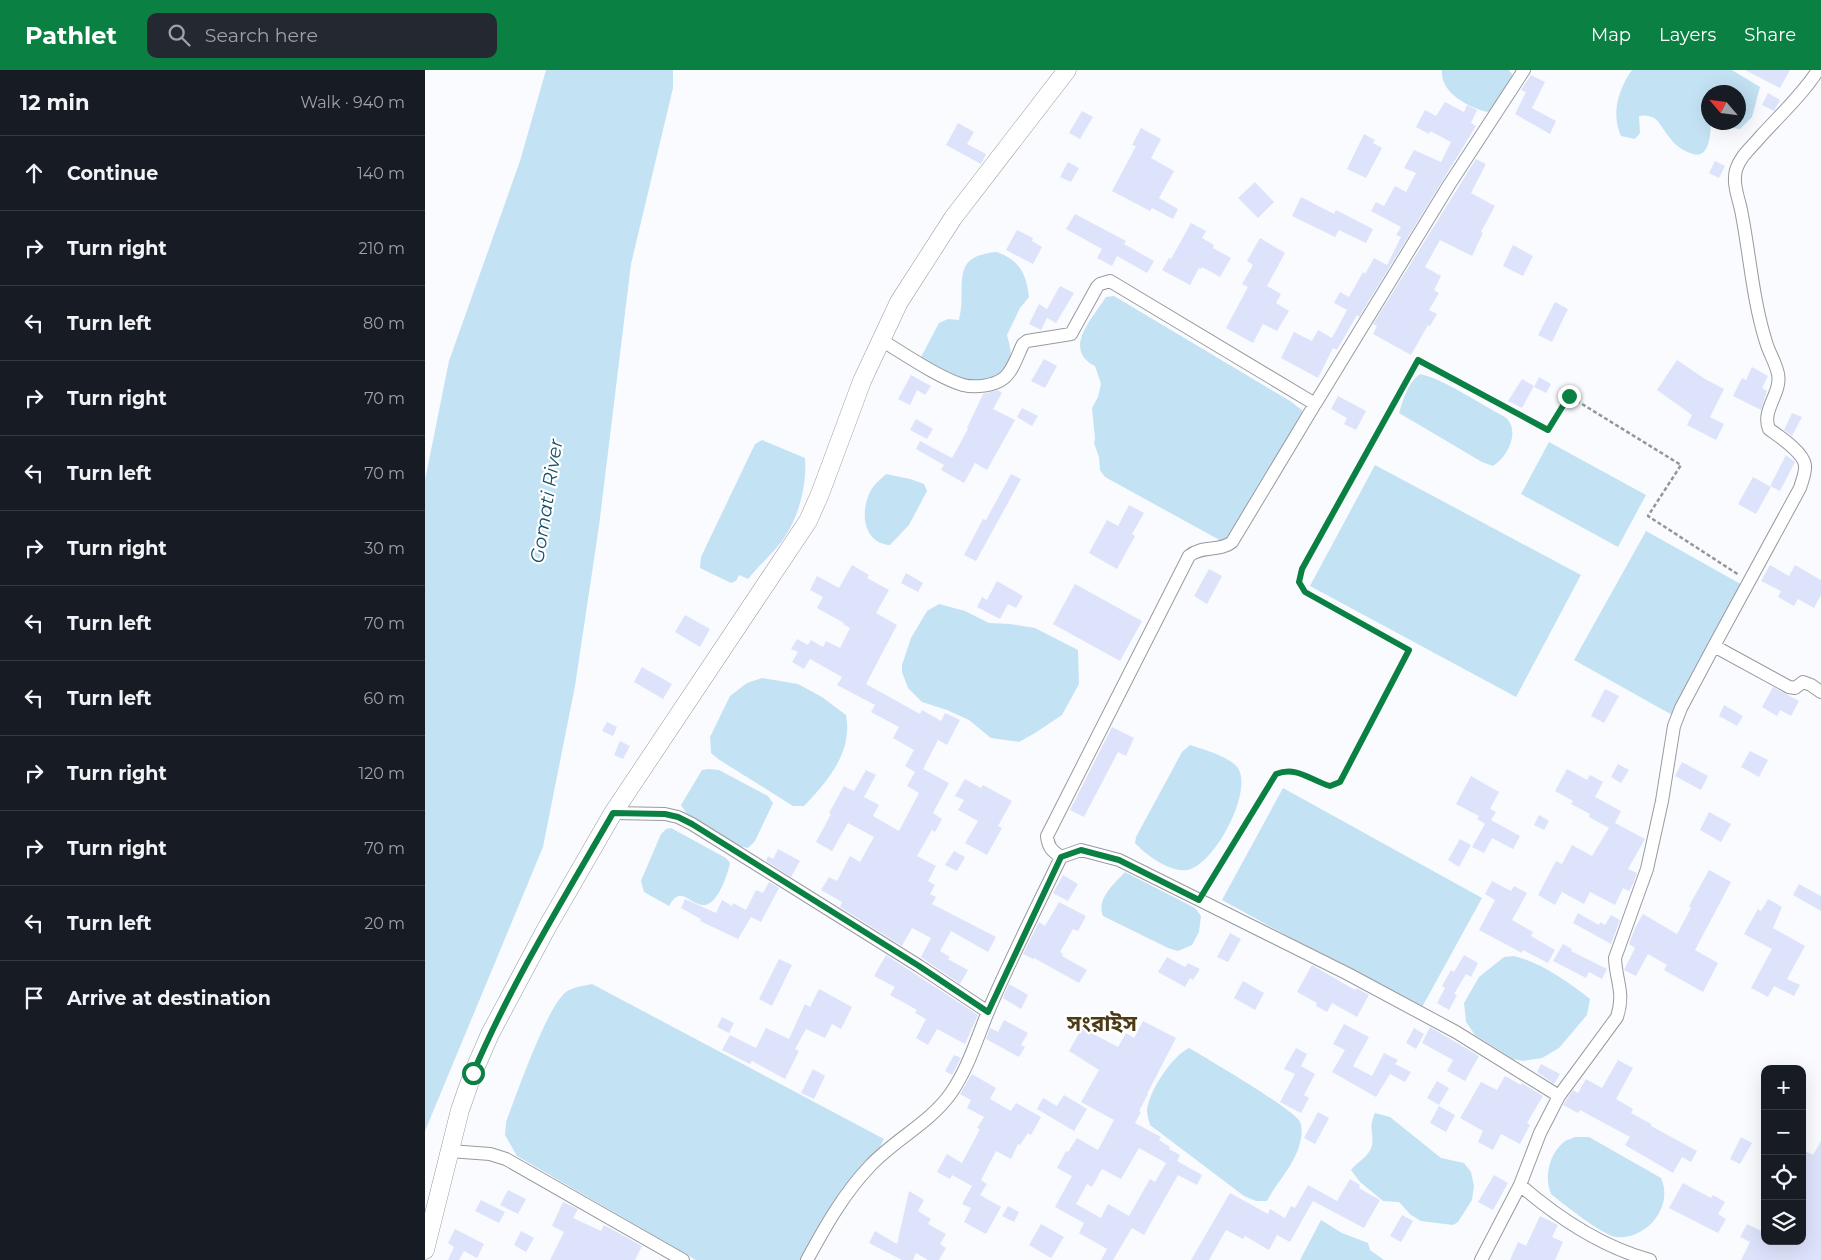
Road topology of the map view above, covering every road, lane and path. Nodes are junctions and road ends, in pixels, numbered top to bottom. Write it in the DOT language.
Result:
graph roads {
  1 [pos="1067,70"];
  2 [pos="1524,70"];
  3 [pos="1818,70"];
  4 [pos="881,340"];
  5 [pos="1315,404"];
  6 [pos="1749,580"];
  7 [pos="1714,646"];
  8 [pos="1821,692"];
  9 [pos="613,813"];
  10 [pos="1061,857"];
  11 [pos="1199,900"];
  12 [pos="988,1012"];
  13 [pos="1559,1096"];
  14 [pos="450,1151"];
  15 [pos="1520,1185"];
  16 [pos="425,1250"];
  17 [pos="683,1260"];
  18 [pos="807,1260"];
  19 [pos="1481,1260"];
  20 [pos="1650,1260"];
  1 -- 4 [label="street"];
  2 -- 5 [label="street"];
  3 -- 6 [label="street"];
  4 -- 5 [label="street"];
  4 -- 9 [label="street"];
  5 -- 10 [label="street"];
  6 -- 7 [label="street"];
  6 -- 11 [label="path"];
  7 -- 8 [label="street"];
  7 -- 13 [label="street"];
  9 -- 12 [label="street"];
  9 -- 14 [label="street"];
  10 -- 11 [label="street"];
  10 -- 12 [label="street"];
  11 -- 13 [label="street"];
  12 -- 18 [label="street"];
  13 -- 15 [label="street"];
  14 -- 16 [label="street"];
  14 -- 17 [label="street"];
  15 -- 19 [label="street"];
  15 -- 20 [label="street"];
}
